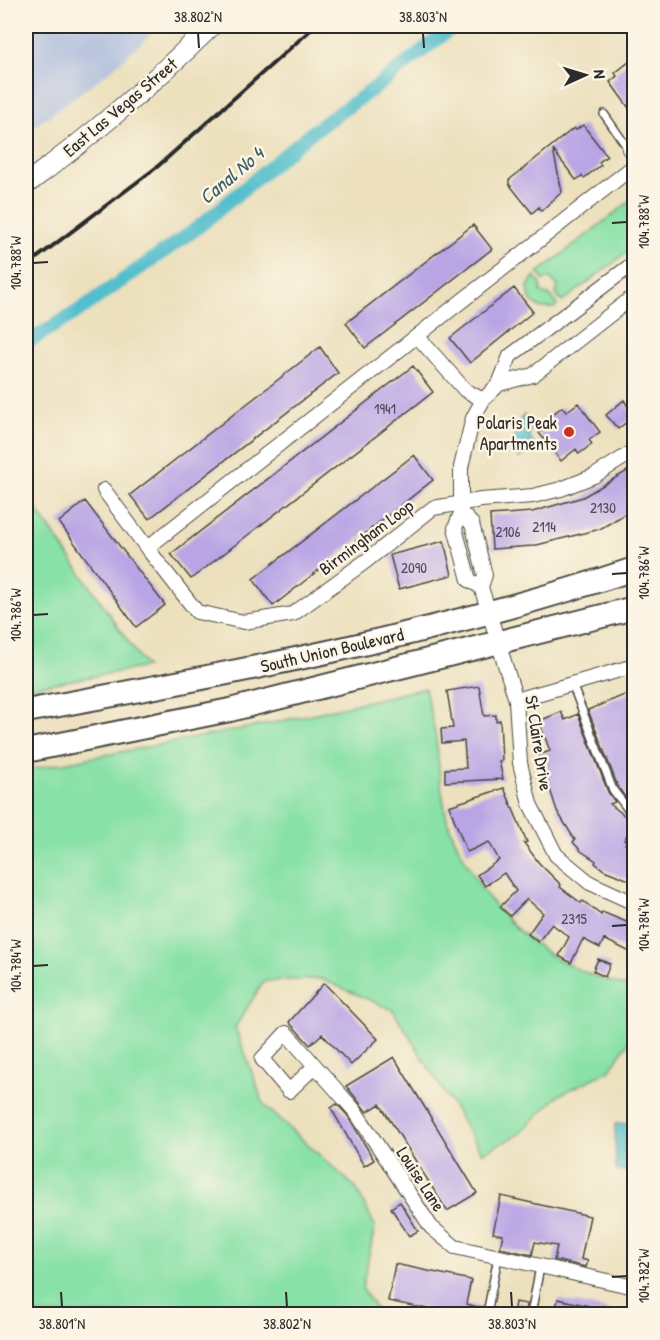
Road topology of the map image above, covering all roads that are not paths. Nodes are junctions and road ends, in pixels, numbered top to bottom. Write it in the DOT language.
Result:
graph roads {
  1 [pos="211,26"];
  2 [pos="604,114"];
  3 [pos="633,150"];
  4 [pos="634,166"];
  5 [pos="26,184"];
  6 [pos="634,262"];
  7 [pos="634,296"];
  8 [pos="417,336"];
  9 [pos="499,384"];
  10 [pos="483,400"];
  11 [pos="634,451"];
  12 [pos="104,490"];
  13 [pos="461,508"];
  14 [pos="147,548"];
  15 [pos="634,569"];
  16 [pos="634,608"];
  17 [pos="489,612"];
  18 [pos="498,644"];
  19 [pos="634,666"];
  20 [pos="573,684"];
  21 [pos="516,700"];
  22 [pos="26,711"];
  23 [pos="26,751"];
  24 [pos="634,817"];
  25 [pos="634,903"];
  26 [pos="315,1066"];
  27 [pos="498,1257"];
  28 [pos="540,1267"];
  29 [pos="634,1287"];
  30 [pos="487,1314"];
  31 [pos="531,1314"];
  1 -- 5 [label="street, East Las Vegas Street"];
  2 -- 3 [label="lane"];
  4 -- 8 [label="street"];
  6 -- 9 [label="street"];
  7 -- 9 [label="street"];
  8 -- 10 [label="street"];
  8 -- 14 [label="street"];
  9 -- 10 [label="street"];
  10 -- 13 [label="street, St Claire Drive"];
  11 -- 13 [label="street, Birmingham Loop"];
  12 -- 14 [label="street, Birmingham Loop"];
  13 -- 14 [label="street, Birmingham Loop"];
  13 -- 17 [label="street, St Claire Drive"];
  15 -- 17 [label="main road, South Union Boulevard"];
  16 -- 18 [label="main road, South Union Boulevard"];
  17 -- 18 [label="street, St Claire Drive"];
  17 -- 22 [label="main road, South Union Boulevard"];
  18 -- 21 [label="street, St Claire Drive"];
  18 -- 23 [label="main road, South Union Boulevard"];
  19 -- 20 [label="street"];
  20 -- 21 [label="street"];
  20 -- 24 [label="lane"];
  21 -- 25 [label="street, St Claire Drive"];
  26 -- 27 [label="street, Louise Lane"];
  27 -- 28 [label="street, Louise Lane"];
  27 -- 30 [label="lane"];
  28 -- 29 [label="street, Louise Lane"];
  28 -- 31 [label="lane"];
}
